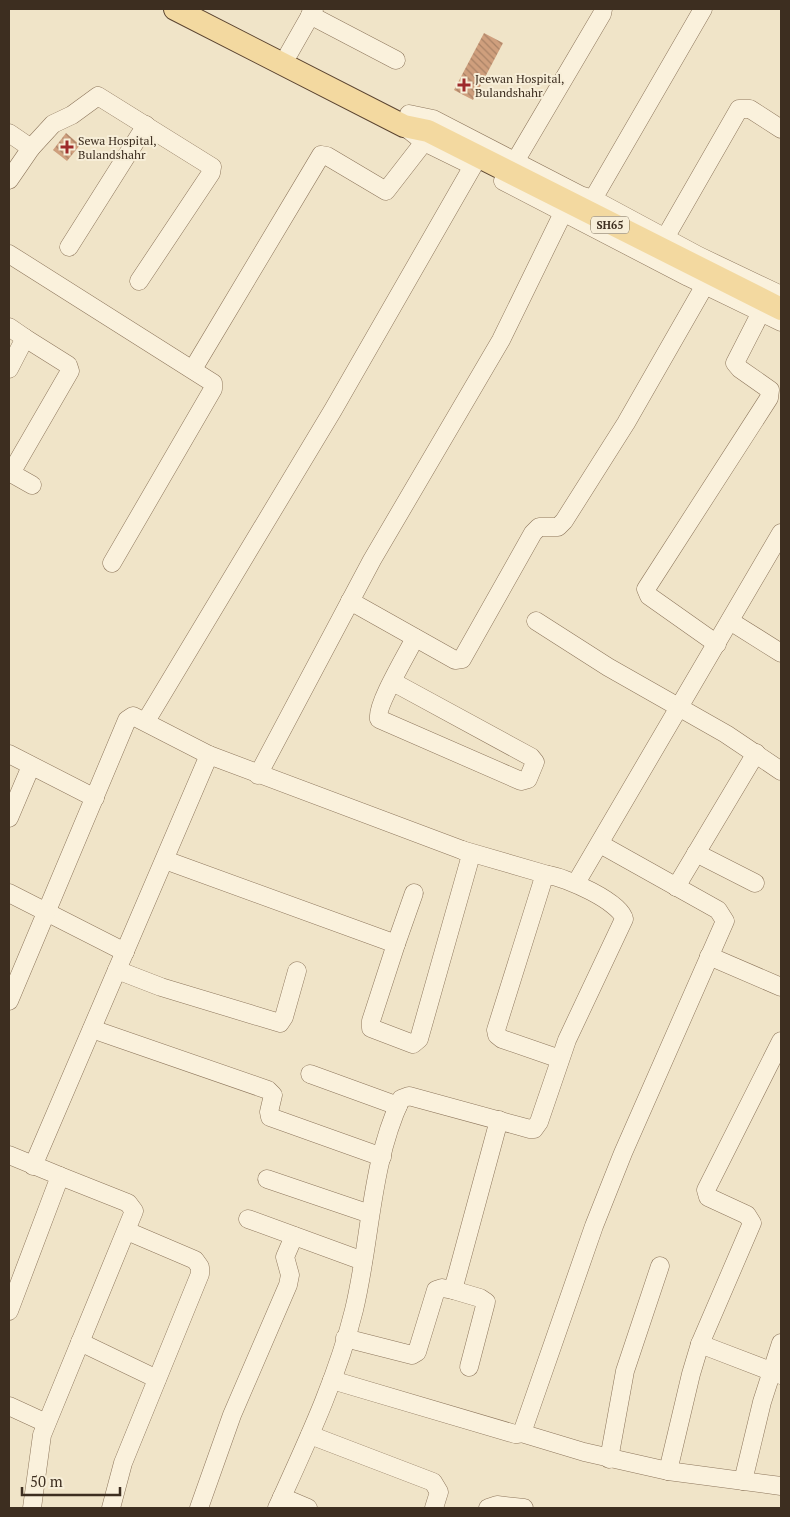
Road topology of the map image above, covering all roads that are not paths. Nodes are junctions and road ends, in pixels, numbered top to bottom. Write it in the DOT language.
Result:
graph roads {
  1 [pos="175,9"];
  2 [pos="203,9"];
  3 [pos="603,9"];
  4 [pos="704,9"];
  5 [pos="312,12"];
  6 [pos="290,54"];
  7 [pos="396,60"];
  8 [pos="407,120"];
  9 [pos="146,125"];
  10 [pos="781,130"];
  11 [pos="9,132"];
  12 [pos="426,136"];
  13 [pos="31,148"];
  14 [pos="516,160"];
  15 [pos="472,166"];
  16 [pos="9,180"];
  17 [pos="593,199"];
  18 [pos="563,213"];
  19 [pos="666,238"];
  20 [pos="69,247"];
  21 [pos="9,254"];
  22 [pos="139,281"];
  23 [pos="705,286"];
  24 [pos="781,295"];
  25 [pos="771,310"];
  26 [pos="781,322"];
  27 [pos="9,327"];
  28 [pos="25,338"];
  29 [pos="9,369"];
  30 [pos="194,370"];
  31 [pos="10,473"];
  32 [pos="32,485"];
  33 [pos="781,533"];
  34 [pos="112,563"];
  35 [pos="350,601"];
  36 [pos="536,621"];
  37 [pos="730,621"];
  38 [pos="415,638"];
  39 [pos="717,644"];
  40 [pos="781,652"];
  41 [pos="393,682"];
  42 [pos="681,708"];
  43 [pos="146,721"];
  44 [pos="756,753"];
  45 [pos="9,754"];
  46 [pos="208,755"];
  47 [pos="31,766"];
  48 [pos="781,771"];
  49 [pos="258,775"];
  50 [pos="95,798"];
  51 [pos="9,818"];
  52 [pos="600,844"];
  53 [pos="462,850"];
  54 [pos="696,853"];
  55 [pos="166,860"];
  56 [pos="548,875"];
  57 [pos="576,883"];
  58 [pos="755,883"];
  59 [pos="676,887"];
  60 [pos="9,893"];
  61 [pos="414,893"];
  62 [pos="48,912"];
  63 [pos="396,944"];
  64 [pos="125,952"];
  65 [pos="709,956"];
  66 [pos="117,970"];
  67 [pos="298,971"];
  68 [pos="781,987"];
  69 [pos="9,1001"];
  70 [pos="92,1030"];
  71 [pos="781,1040"];
  72 [pos="560,1059"];
  73 [pos="310,1074"];
  74 [pos="398,1106"];
  75 [pos="499,1120"];
  76 [pos="9,1155"];
  77 [pos="382,1157"];
  78 [pos="33,1166"];
  79 [pos="60,1176"];
  80 [pos="267,1179"];
  81 [pos="370,1214"];
  82 [pos="248,1219"];
  83 [pos="127,1231"];
  84 [pos="294,1236"];
  85 [pos="363,1261"];
  86 [pos="660,1266"];
  87 [pos="453,1290"];
  88 [pos="9,1311"];
  89 [pos="345,1338"];
  90 [pos="80,1342"];
  91 [pos="781,1343"];
  92 [pos="700,1344"];
  93 [pos="468,1367"];
  94 [pos="777,1373"];
  95 [pos="157,1379"];
  96 [pos="332,1380"];
  97 [pos="9,1406"];
  98 [pos="46,1423"];
  99 [pos="521,1432"];
  100 [pos="310,1435"];
  101 [pos="609,1459"];
  102 [pos="668,1471"];
  103 [pos="743,1481"];
  104 [pos="781,1486"];
  105 [pos="279,1503"];
  106 [pos="32,1508"];
  107 [pos="111,1508"];
  108 [pos="199,1508"];
  109 [pos="308,1508"];
  110 [pos="434,1508"];
  111 [pos="488,1508"];
  112 [pos="524,1508"];
  1 -- 8 [label="main road, SH65"];
  2 -- 6 [label="main road, SH65"];
  3 -- 14 [label="street"];
  4 -- 17 [label="street"];
  5 -- 6 [label="street"];
  5 -- 7 [label="street"];
  6 -- 8 [label="main road, SH65"];
  8 -- 12 [label="main road, SH65"];
  8 -- 14 [label="street"];
  9 -- 13 [label="street"];
  9 -- 20 [label="street"];
  9 -- 22 [label="street"];
  10 -- 19 [label="street"];
  11 -- 13 [label="street"];
  12 -- 15 [label="street"];
  12 -- 25 [label="main road, SH65"];
  12 -- 30 [label="street"];
  13 -- 16 [label="street"];
  14 -- 17 [label="street"];
  15 -- 18 [label="street"];
  15 -- 43 [label="street"];
  17 -- 19 [label="street"];
  18 -- 23 [label="street"];
  18 -- 35 [label="street"];
  19 -- 24 [label="street"];
  21 -- 30 [label="street"];
  23 -- 25 [label="street"];
  23 -- 38 [label="street"];
  25 -- 26 [label="street"];
  25 -- 39 [label="street"];
  27 -- 28 [label="street"];
  28 -- 29 [label="street"];
  28 -- 31 [label="street"];
  30 -- 34 [label="street"];
  31 -- 32 [label="street"];
  33 -- 37 [label="street"];
  35 -- 38 [label="street"];
  35 -- 49 [label="street"];
  36 -- 42 [label="street"];
  37 -- 39 [label="street"];
  37 -- 40 [label="street"];
  38 -- 41 [label="street"];
  39 -- 42 [label="street"];
  41 -- 41 [label="street"];
  42 -- 44 [label="street"];
  42 -- 52 [label="street"];
  43 -- 46 [label="street"];
  43 -- 50 [label="street"];
  44 -- 48 [label="street"];
  44 -- 54 [label="street"];
  45 -- 47 [label="street"];
  46 -- 49 [label="street"];
  46 -- 55 [label="street"];
  47 -- 50 [label="street"];
  47 -- 51 [label="street"];
  49 -- 53 [label="street"];
  50 -- 62 [label="street"];
  52 -- 57 [label="street"];
  52 -- 59 [label="street"];
  53 -- 56 [label="street"];
  53 -- 63 [label="street"];
  54 -- 58 [label="street"];
  54 -- 59 [label="street"];
  55 -- 63 [label="street"];
  55 -- 64 [label="street"];
  56 -- 57 [label="street"];
  56 -- 72 [label="street"];
  57 -- 72 [label="street"];
  59 -- 65 [label="street"];
  60 -- 62 [label="street"];
  61 -- 63 [label="street"];
  62 -- 64 [label="street"];
  62 -- 69 [label="street"];
  64 -- 66 [label="street"];
  65 -- 68 [label="street"];
  65 -- 99 [label="street"];
  66 -- 67 [label="street"];
  66 -- 70 [label="street"];
  70 -- 77 [label="street"];
  70 -- 78 [label="street"];
  71 -- 92 [label="street"];
  72 -- 75 [label="street"];
  73 -- 74 [label="street"];
  74 -- 75 [label="street"];
  74 -- 77 [label="street"];
  75 -- 87 [label="street"];
  76 -- 78 [label="street"];
  77 -- 81 [label="street"];
  78 -- 79 [label="street"];
  79 -- 83 [label="street"];
  79 -- 88 [label="street"];
  80 -- 81 [label="street"];
  81 -- 85 [label="street"];
  82 -- 84 [label="street"];
  83 -- 90 [label="street"];
  83 -- 95 [label="street"];
  84 -- 85 [label="street"];
  84 -- 108 [label="street"];
  85 -- 89 [label="street"];
  86 -- 101 [label="street"];
  87 -- 89 [label="street"];
  87 -- 93 [label="street"];
  89 -- 96 [label="street"];
  90 -- 95 [label="street"];
  90 -- 98 [label="street"];
  91 -- 94 [label="street"];
  92 -- 94 [label="street"];
  92 -- 102 [label="street"];
  94 -- 103 [label="street"];
  95 -- 107 [label="street"];
  96 -- 99 [label="street"];
  96 -- 100 [label="street"];
  97 -- 98 [label="street"];
  98 -- 106 [label="street"];
  99 -- 101 [label="street"];
  100 -- 105 [label="street"];
  100 -- 110 [label="street"];
  101 -- 102 [label="street"];
  102 -- 103 [label="street"];
  103 -- 104 [label="street"];
  105 -- 109 [label="street"];
  111 -- 112 [label="street"];
}
